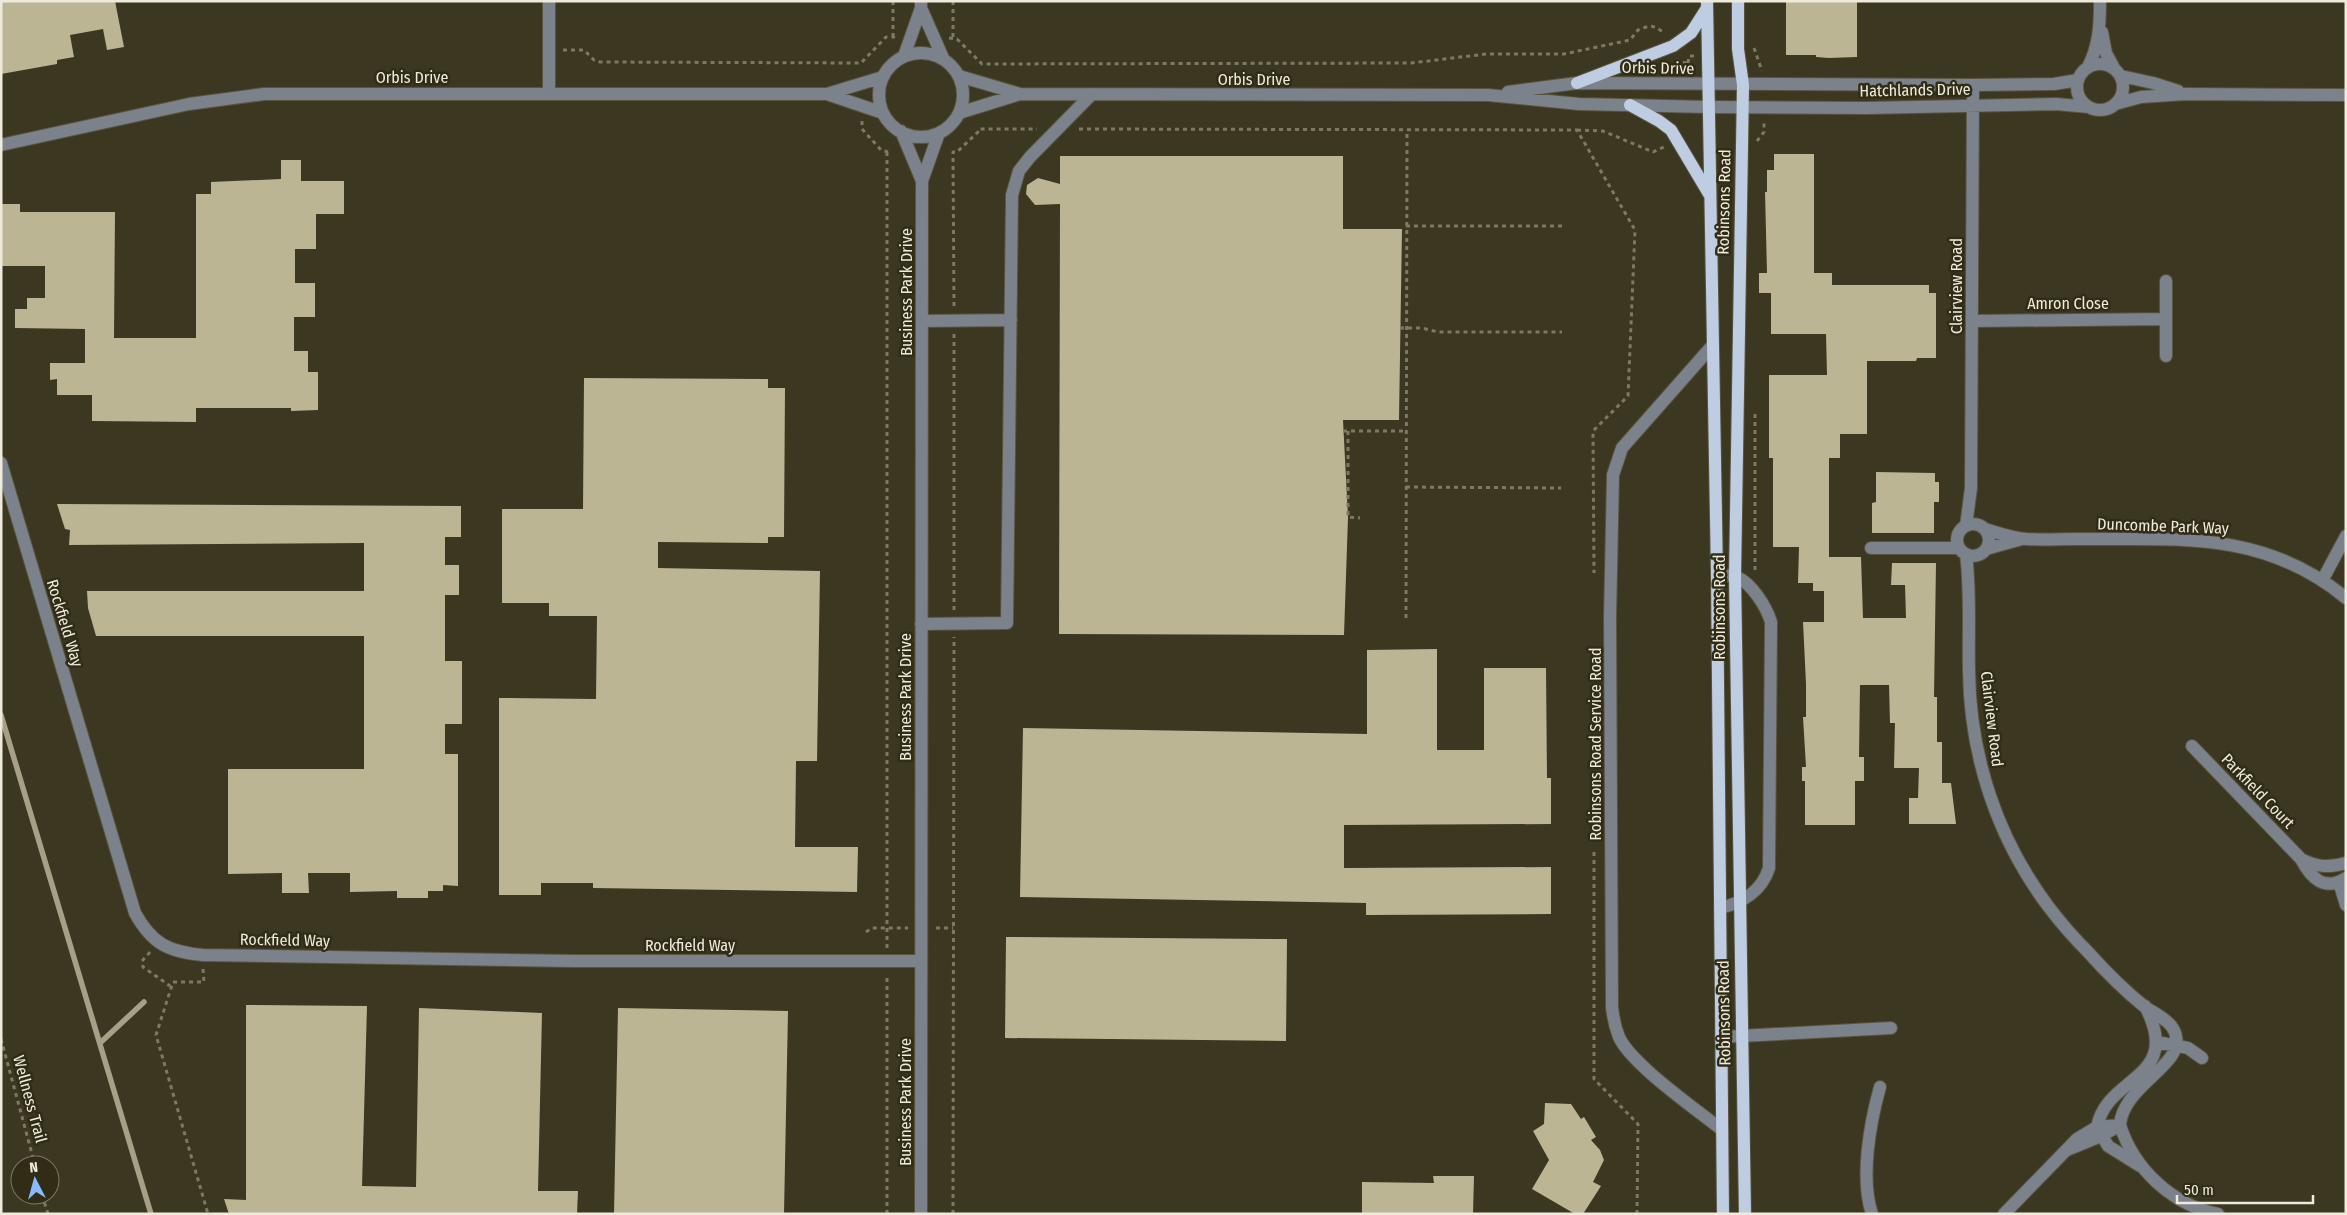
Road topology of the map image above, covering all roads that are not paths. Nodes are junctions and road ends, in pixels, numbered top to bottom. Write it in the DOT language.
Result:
graph roads {
  1 [pos="549,1"];
  2 [pos="1738,1"];
  3 [pos="2100,1"];
  4 [pos="921,5"];
  5 [pos="1707,5"];
  6 [pos="2100,25"];
  7 [pos="904,56"];
  8 [pos="943,58"];
  9 [pos="2088,67"];
  10 [pos="2117,72"];
  11 [pos="959,76"];
  12 [pos="883,77"];
  13 [pos="2078,80"];
  14 [pos="1577,83"];
  15 [pos="1708,85"];
  16 [pos="1743,85"];
  17 [pos="1973,85"];
  18 [pos="549,94"];
  19 [pos="827,94"];
  20 [pos="1020,94"];
  21 [pos="1092,94"];
  22 [pos="2185,94"];
  23 [pos="1488,95"];
  24 [pos="2346,95"];
  25 [pos="2115,104"];
  26 [pos="1630,105"];
  27 [pos="1974,106"];
  28 [pos="1708,107"];
  29 [pos="1742,107"];
  30 [pos="2089,107"];
  31 [pos="883,113"];
  32 [pos="959,113"];
  33 [pos="901,131"];
  34 [pos="939,132"];
  35 [pos="1,145"];
  36 [pos="922,181"];
  37 [pos="1709,194"];
  38 [pos="2166,281"];
  39 [pos="2165,319"];
  40 [pos="1011,320"];
  41 [pos="1972,320"];
  42 [pos="922,321"];
  43 [pos="1712,346"];
  44 [pos="2166,356"];
  45 [pos="1,463"];
  46 [pos="1969,536"];
  47 [pos="2346,536"];
  48 [pos="2025,539"];
  49 [pos="1871,548"];
  50 [pos="1984,552"];
  51 [pos="1716,575"];
  52 [pos="1734,576"];
  53 [pos="2323,579"];
  54 [pos="1971,590"];
  55 [pos="2346,598"];
  56 [pos="921,624"];
  57 [pos="2192,746"];
  58 [pos="2301,859"];
  59 [pos="2346,863"];
  60 [pos="2342,880"];
  61 [pos="1739,903"];
  62 [pos="2346,905"];
  63 [pos="1720,908"];
  64 [pos="921,960"];
  65 [pos="2145,1006"];
  66 [pos="1891,1028"];
  67 [pos="1740,1036"];
  68 [pos="1721,1037"];
  69 [pos="2157,1042"];
  70 [pos="2177,1045"];
  71 [pos="2202,1058"];
  72 [pos="1880,1088"];
  73 [pos="2120,1125"];
  74 [pos="1722,1130"];
  75 [pos="2099,1132"];
  76 [pos="2140,1166"];
  77 [pos="921,1214"];
  78 [pos="1722,1214"];
  79 [pos="1745,1214"];
  80 [pos="1872,1214"];
  81 [pos="2004,1214"];
  82 [pos="2218,1214"];
  1 -- 18 [label="street"];
  2 -- 16 [label="main road, Robinsons Road"];
  3 -- 6 [label="street"];
  4 -- 7 [label="street"];
  4 -- 8 [label="street"];
  5 -- 14 [label="main road"];
  5 -- 15 [label="main road, Robinsons Road"];
  6 -- 9 [label="street"];
  6 -- 10 [label="street"];
  7 -- 8 [label="street"];
  7 -- 12 [label="street"];
  8 -- 11 [label="street"];
  9 -- 10 [label="street"];
  9 -- 13 [label="street"];
  10 -- 22 [label="street"];
  10 -- 25 [label="street"];
  11 -- 20 [label="street, Orbis Drive"];
  11 -- 32 [label="street"];
  12 -- 19 [label="street, Orbis Drive"];
  12 -- 31 [label="street"];
  13 -- 17 [label="street, Hatchlands Drive"];
  13 -- 30 [label="street"];
  14 -- 15 [label="street, Orbis Drive"];
  14 -- 23 [label="street, Orbis Drive"];
  15 -- 16 [label="street, Orbis Drive"];
  15 -- 28 [label="main road, Robinsons Road"];
  16 -- 17 [label="street, Hatchlands Drive"];
  16 -- 29 [label="main road, Robinsons Road"];
  17 -- 27 [label="street, Clairview Road"];
  18 -- 19 [label="street, Orbis Drive"];
  18 -- 35 [label="street, Orbis Drive"];
  19 -- 31 [label="street, Orbis Drive"];
  20 -- 21 [label="street, Orbis Drive"];
  20 -- 32 [label="street, Orbis Drive"];
  21 -- 23 [label="street, Orbis Drive"];
  21 -- 40 [label="street"];
  22 -- 24 [label="street"];
  22 -- 25 [label="street"];
  23 -- 26 [label="street, Orbis Drive"];
  25 -- 30 [label="street"];
  26 -- 28 [label="street, Orbis Drive"];
  26 -- 37 [label="main road"];
  27 -- 29 [label="street, Hatchlands Drive"];
  27 -- 30 [label="street, Hatchlands Drive"];
  27 -- 41 [label="street, Clairview Road"];
  28 -- 29 [label="street, Hatchlands Drive"];
  28 -- 37 [label="main road, Robinsons Road"];
  29 -- 52 [label="main road, Robinsons Road"];
  31 -- 33 [label="street"];
  32 -- 34 [label="street"];
  33 -- 34 [label="street"];
  33 -- 36 [label="street, Business Park Drive"];
  34 -- 36 [label="street, Business Park Drive"];
  36 -- 42 [label="street, Business Park Drive"];
  37 -- 43 [label="main road, Robinsons Road"];
  38 -- 39 [label="street"];
  39 -- 41 [label="street, Amron Close"];
  39 -- 44 [label="street"];
  40 -- 42 [label="street"];
  40 -- 56 [label="street"];
  41 -- 46 [label="street, Clairview Road"];
  42 -- 56 [label="street, Business Park Drive"];
  43 -- 51 [label="main road, Robinsons Road"];
  43 -- 74 [label="street, Robinsons Road Service Road"];
  45 -- 64 [label="street, Rockfield Way"];
  46 -- 48 [label="street, Duncombe Park Way"];
  46 -- 49 [label="street, Duncombe Park Way"];
  46 -- 50 [label="street, Duncombe Park Way"];
  46 -- 50 [label="street, Clairview Road"];
  46 -- 54 [label="street, Clairview Road"];
  47 -- 53 [label="street"];
  48 -- 50 [label="street, Duncombe Park Way"];
  48 -- 53 [label="street, Duncombe Park Way"];
  50 -- 54 [label="street, Clairview Road"];
  51 -- 52 [label="street"];
  51 -- 63 [label="main road, Robinsons Road"];
  52 -- 61 [label="main road, Robinsons Road"];
  52 -- 61 [label="street"];
  53 -- 55 [label="street, Duncombe Park Way"];
  54 -- 65 [label="street, Clairview Road"];
  56 -- 64 [label="street, Business Park Drive"];
  57 -- 58 [label="street, Parkfield Court"];
  58 -- 59 [label="street, Parkfield Court"];
  58 -- 60 [label="street, Parkfield Court"];
  60 -- 62 [label="street, Parkfield Court"];
  61 -- 63 [label="street"];
  61 -- 67 [label="main road, Robinsons Road"];
  63 -- 68 [label="main road, Robinsons Road"];
  64 -- 77 [label="street, Business Park Drive"];
  65 -- 69 [label="street, Clairview Road"];
  65 -- 70 [label="street, Clairview Road"];
  66 -- 67 [label="street"];
  67 -- 68 [label="street"];
  67 -- 79 [label="main road, Robinsons Road"];
  68 -- 74 [label="main road, Robinsons Road"];
  69 -- 70 [label="street"];
  69 -- 75 [label="street"];
  70 -- 71 [label="street"];
  70 -- 73 [label="street"];
  72 -- 80 [label="street"];
  73 -- 75 [label="street"];
  73 -- 76 [label="street"];
  74 -- 78 [label="main road, Robinsons Road"];
  75 -- 76 [label="street"];
  75 -- 81 [label="street"];
  76 -- 82 [label="street"];
}
